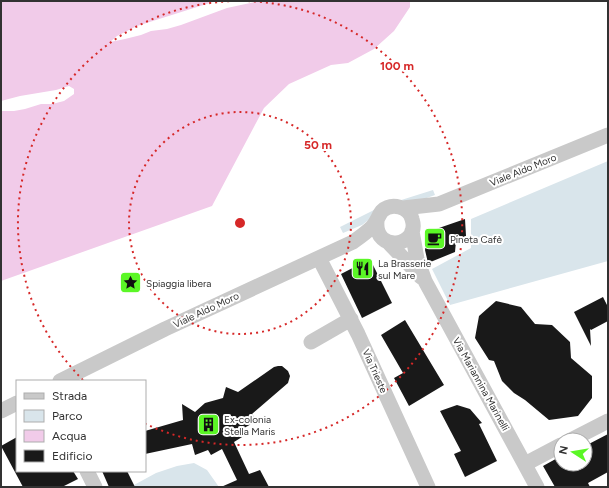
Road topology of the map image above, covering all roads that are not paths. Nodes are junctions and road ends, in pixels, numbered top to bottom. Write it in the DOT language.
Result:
graph roads {
  1 [pos="608,135"];
  2 [pos="438,204"];
  3 [pos="403,208"];
  4 [pos="376,221"];
  5 [pos="413,229"];
  6 [pos="353,242"];
  7 [pos="387,242"];
  8 [pos="319,258"];
  9 [pos="425,281"];
  10 [pos="351,319"];
  11 [pos="311,342"];
  12 [pos="62,380"];
  13 [pos="16,403"];
  14 [pos="1,411"];
  15 [pos="608,421"];
  16 [pos="587,432"];
  17 [pos="553,450"];
  18 [pos="525,464"];
  19 [pos="88,472"];
  20 [pos="95,487"];
  21 [pos="428,487"];
  22 [pos="537,487"];
  1 -- 2 [label="street, Viale Aldo Moro"];
  2 -- 3 [label="street, Viale Aldo Moro"];
  2 -- 5 [label="street, Viale Aldo Moro"];
  3 -- 4 [label="street, Viale Aldo Moro"];
  3 -- 5 [label="street"];
  4 -- 6 [label="street, Viale Aldo Moro"];
  4 -- 7 [label="street"];
  5 -- 7 [label="street, Viale Aldo Moro"];
  5 -- 9 [label="street, Via Mariannina Marinelli"];
  6 -- 7 [label="street, Viale Aldo Moro"];
  6 -- 8 [label="street, Viale Aldo Moro"];
  7 -- 9 [label="street, Via Mariannina Marinelli"];
  8 -- 10 [label="street, Via Trieste"];
  8 -- 12 [label="street, Viale Aldo Moro"];
  9 -- 18 [label="street, Via Mariannina Marinelli"];
  10 -- 11 [label="street"];
  10 -- 21 [label="street, Via Trieste"];
  13 -- 14 [label="street"];
  15 -- 16 [label="street"];
  17 -- 18 [label="street"];
  18 -- 22 [label="street, Via Mariannina Marinelli"];
  19 -- 20 [label="street"];
}
